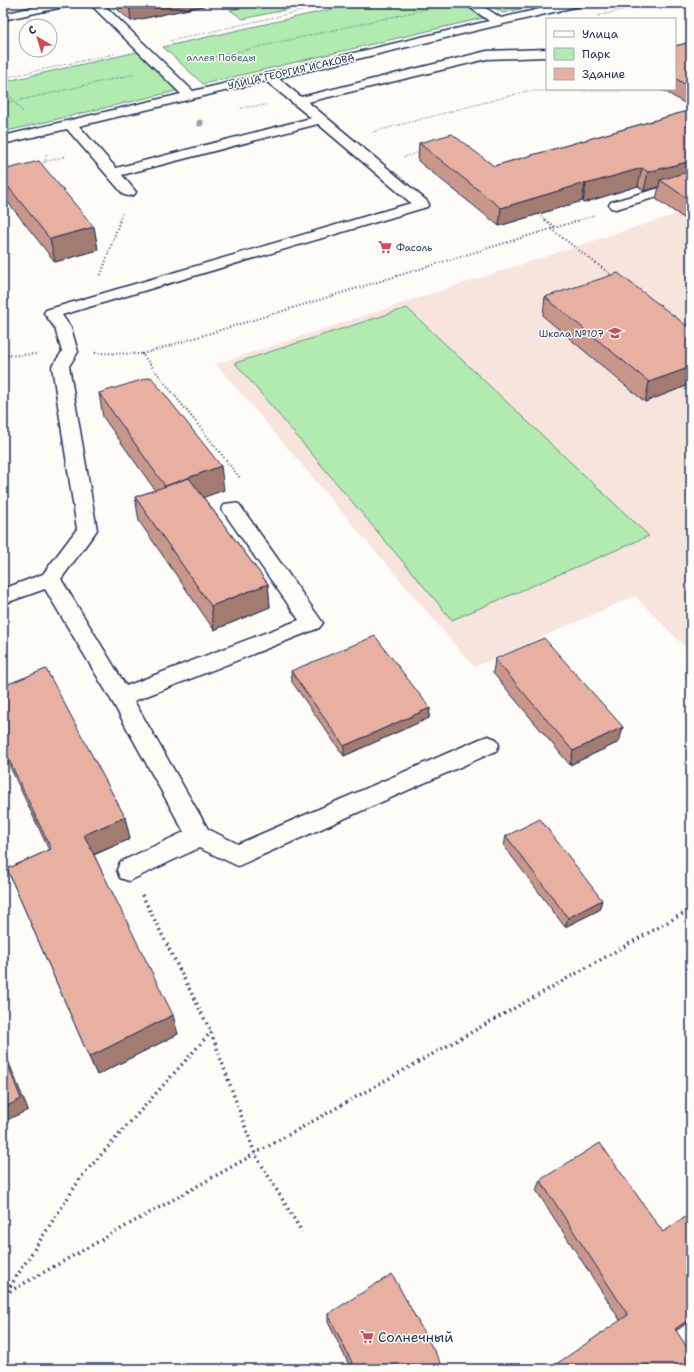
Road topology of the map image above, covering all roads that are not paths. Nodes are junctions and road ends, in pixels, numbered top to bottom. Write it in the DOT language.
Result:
graph roads {
  1 [pos="68,3"];
  2 [pos="95,3"];
  3 [pos="470,3"];
  4 [pos="579,3"];
  5 [pos="3,17"];
  6 [pos="500,22"];
  7 [pos="546,52"];
  8 [pos="268,76"];
  9 [pos="190,95"];
  10 [pos="298,101"];
  11 [pos="320,120"];
  12 [pos="70,124"];
  13 [pos="3,140"];
  14 [pos="113,173"];
  15 [pos="691,183"];
  16 [pos="129,192"];
  17 [pos="616,205"];
  18 [pos="232,509"];
  19 [pos="50,580"];
  20 [pos="3,597"];
  21 [pos="122,697"];
  22 [pos="488,745"];
  23 [pos="198,836"];
  24 [pos="129,870"];
  1 -- 5 [label="street"];
  2 -- 9 [label="street"];
  3 -- 6 [label="street"];
  4 -- 6 [label="street, УЛИЦА ГЕОРГИЯ ИСАКОВА"];
  6 -- 8 [label="street, УЛИЦА ГЕОРГИЯ ИСАКОВА"];
  7 -- 10 [label="street"];
  8 -- 9 [label="street, УЛИЦА ГЕОРГИЯ ИСАКОВА"];
  8 -- 10 [label="street"];
  9 -- 12 [label="street, УЛИЦА ГЕОРГИЯ ИСАКОВА"];
  10 -- 11 [label="street"];
  11 -- 14 [label="street"];
  11 -- 19 [label="street"];
  12 -- 13 [label="street, УЛИЦА ГЕОРГИЯ ИСАКОВА"];
  12 -- 14 [label="street"];
  14 -- 16 [label="street"];
  15 -- 17 [label="street"];
  18 -- 21 [label="street"];
  19 -- 20 [label="street"];
  19 -- 21 [label="street"];
  21 -- 23 [label="street"];
  22 -- 23 [label="street"];
  23 -- 24 [label="street"];
}
